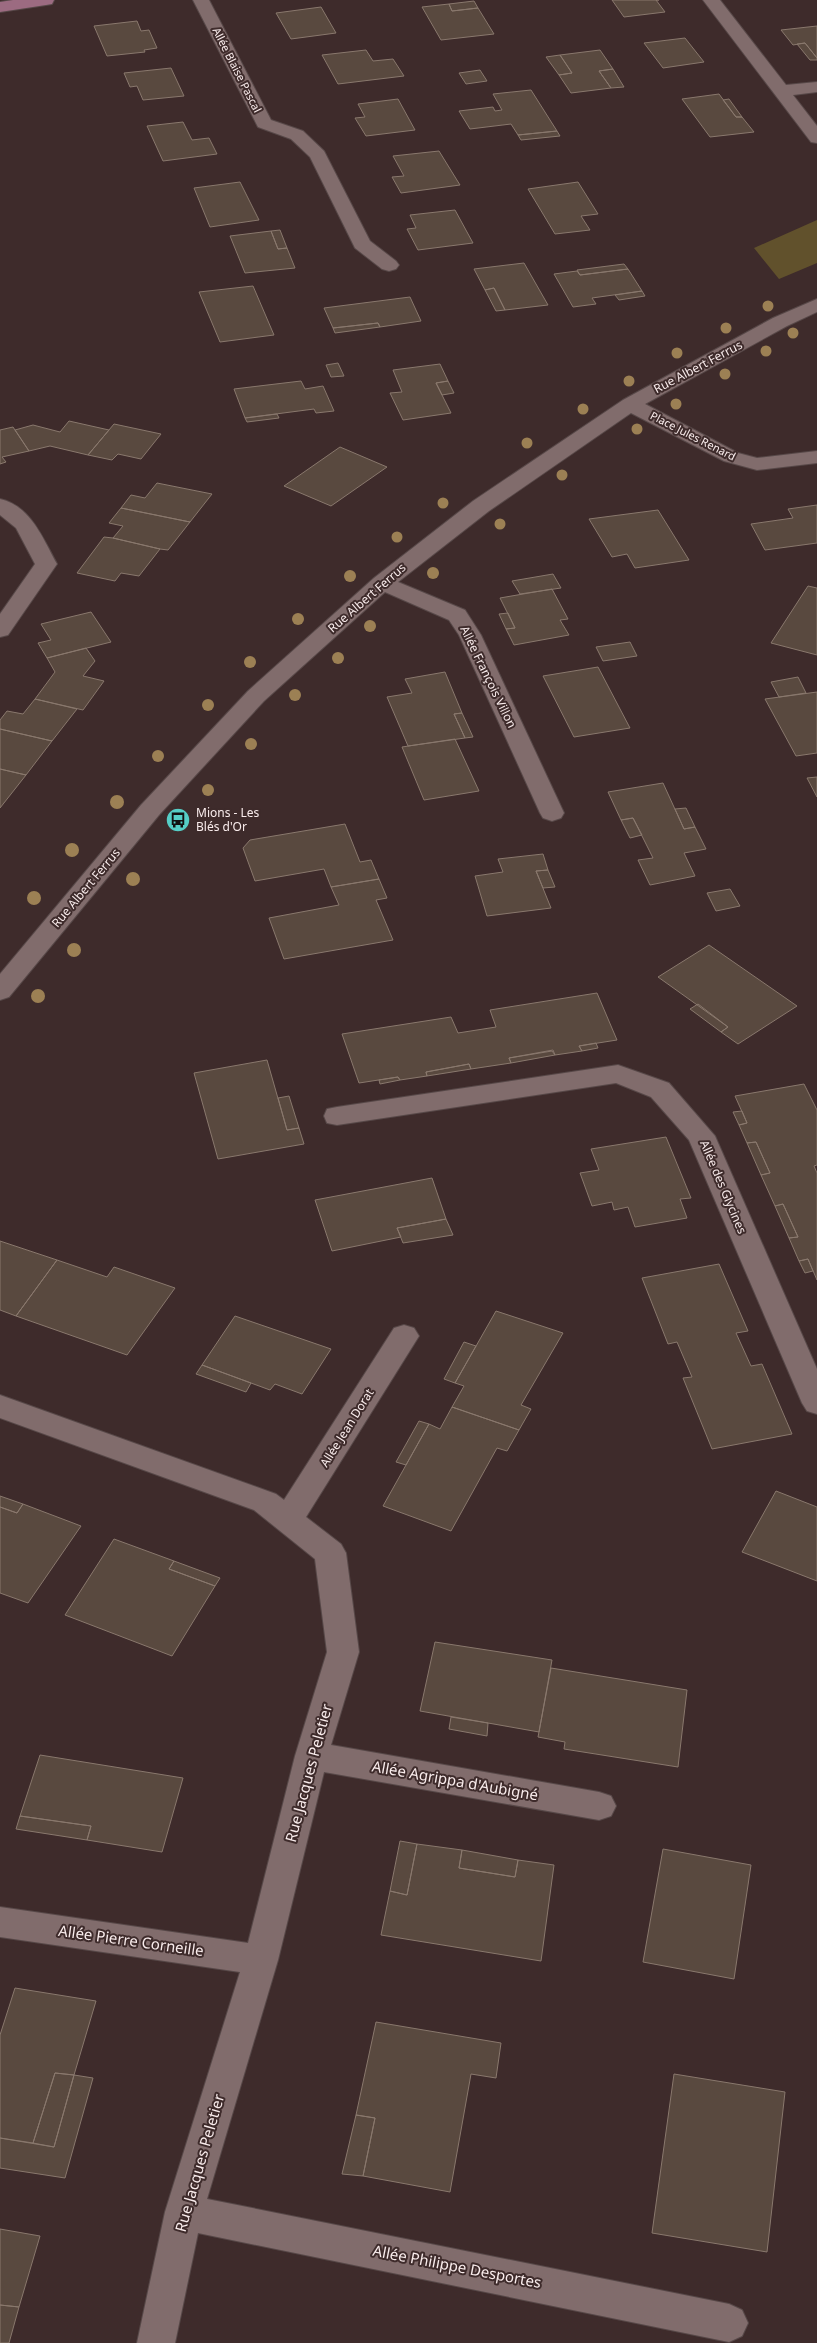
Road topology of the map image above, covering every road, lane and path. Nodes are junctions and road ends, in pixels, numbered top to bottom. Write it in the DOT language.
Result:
graph roads {
  1 [pos="46,0"];
  2 [pos="201,0"];
  3 [pos="711,0"];
  4 [pos="0,6"];
  5 [pos="817,87"];
  6 [pos="782,91"];
  7 [pos="817,138"];
  8 [pos="390,266"];
  9 [pos="817,305"];
  10 [pos="630,404"];
  11 [pos="817,457"];
  12 [pos="0,505"];
  13 [pos="382,583"];
  14 [pos="0,630"];
  15 [pos="552,813"];
  16 [pos="0,991"];
  17 [pos="337,1116"];
  18 [pos="404,1336"];
  19 [pos="817,1404"];
  20 [pos="0,1406"];
  21 [pos="287,1519"];
  22 [pos="311,1756"];
  23 [pos="599,1806"];
  24 [pos="0,1922"];
  25 [pos="261,1960"];
  26 [pos="184,2212"];
  27 [pos="730,2323"];
  28 [pos="156,2343"];
  1 -- 4 [label="street"];
  2 -- 8 [label="street, Allée Blaise Pascal"];
  3 -- 6 [label="street"];
  5 -- 6 [label="street"];
  6 -- 7 [label="street"];
  9 -- 10 [label="street, Rue Albert Ferrus"];
  10 -- 11 [label="street, Place Jules Renard"];
  10 -- 13 [label="street, Rue Albert Ferrus"];
  12 -- 14 [label="street"];
  13 -- 15 [label="street, Allée François Villon"];
  13 -- 16 [label="street, Rue Albert Ferrus"];
  17 -- 19 [label="street, Allée des Glycines"];
  18 -- 21 [label="street, Allée Jean Dorat"];
  20 -- 21 [label="street, Rue Jacques Peletier"];
  21 -- 22 [label="street, Rue Jacques Peletier"];
  22 -- 23 [label="street, Allée Agrippa d'Aubigné"];
  22 -- 25 [label="street, Rue Jacques Peletier"];
  24 -- 25 [label="street, Allée Pierre Corneille"];
  25 -- 26 [label="street, Rue Jacques Peletier"];
  26 -- 27 [label="street, Allée Philippe Desportes"];
  26 -- 28 [label="street, Rue Jacques Peletier"];
}
